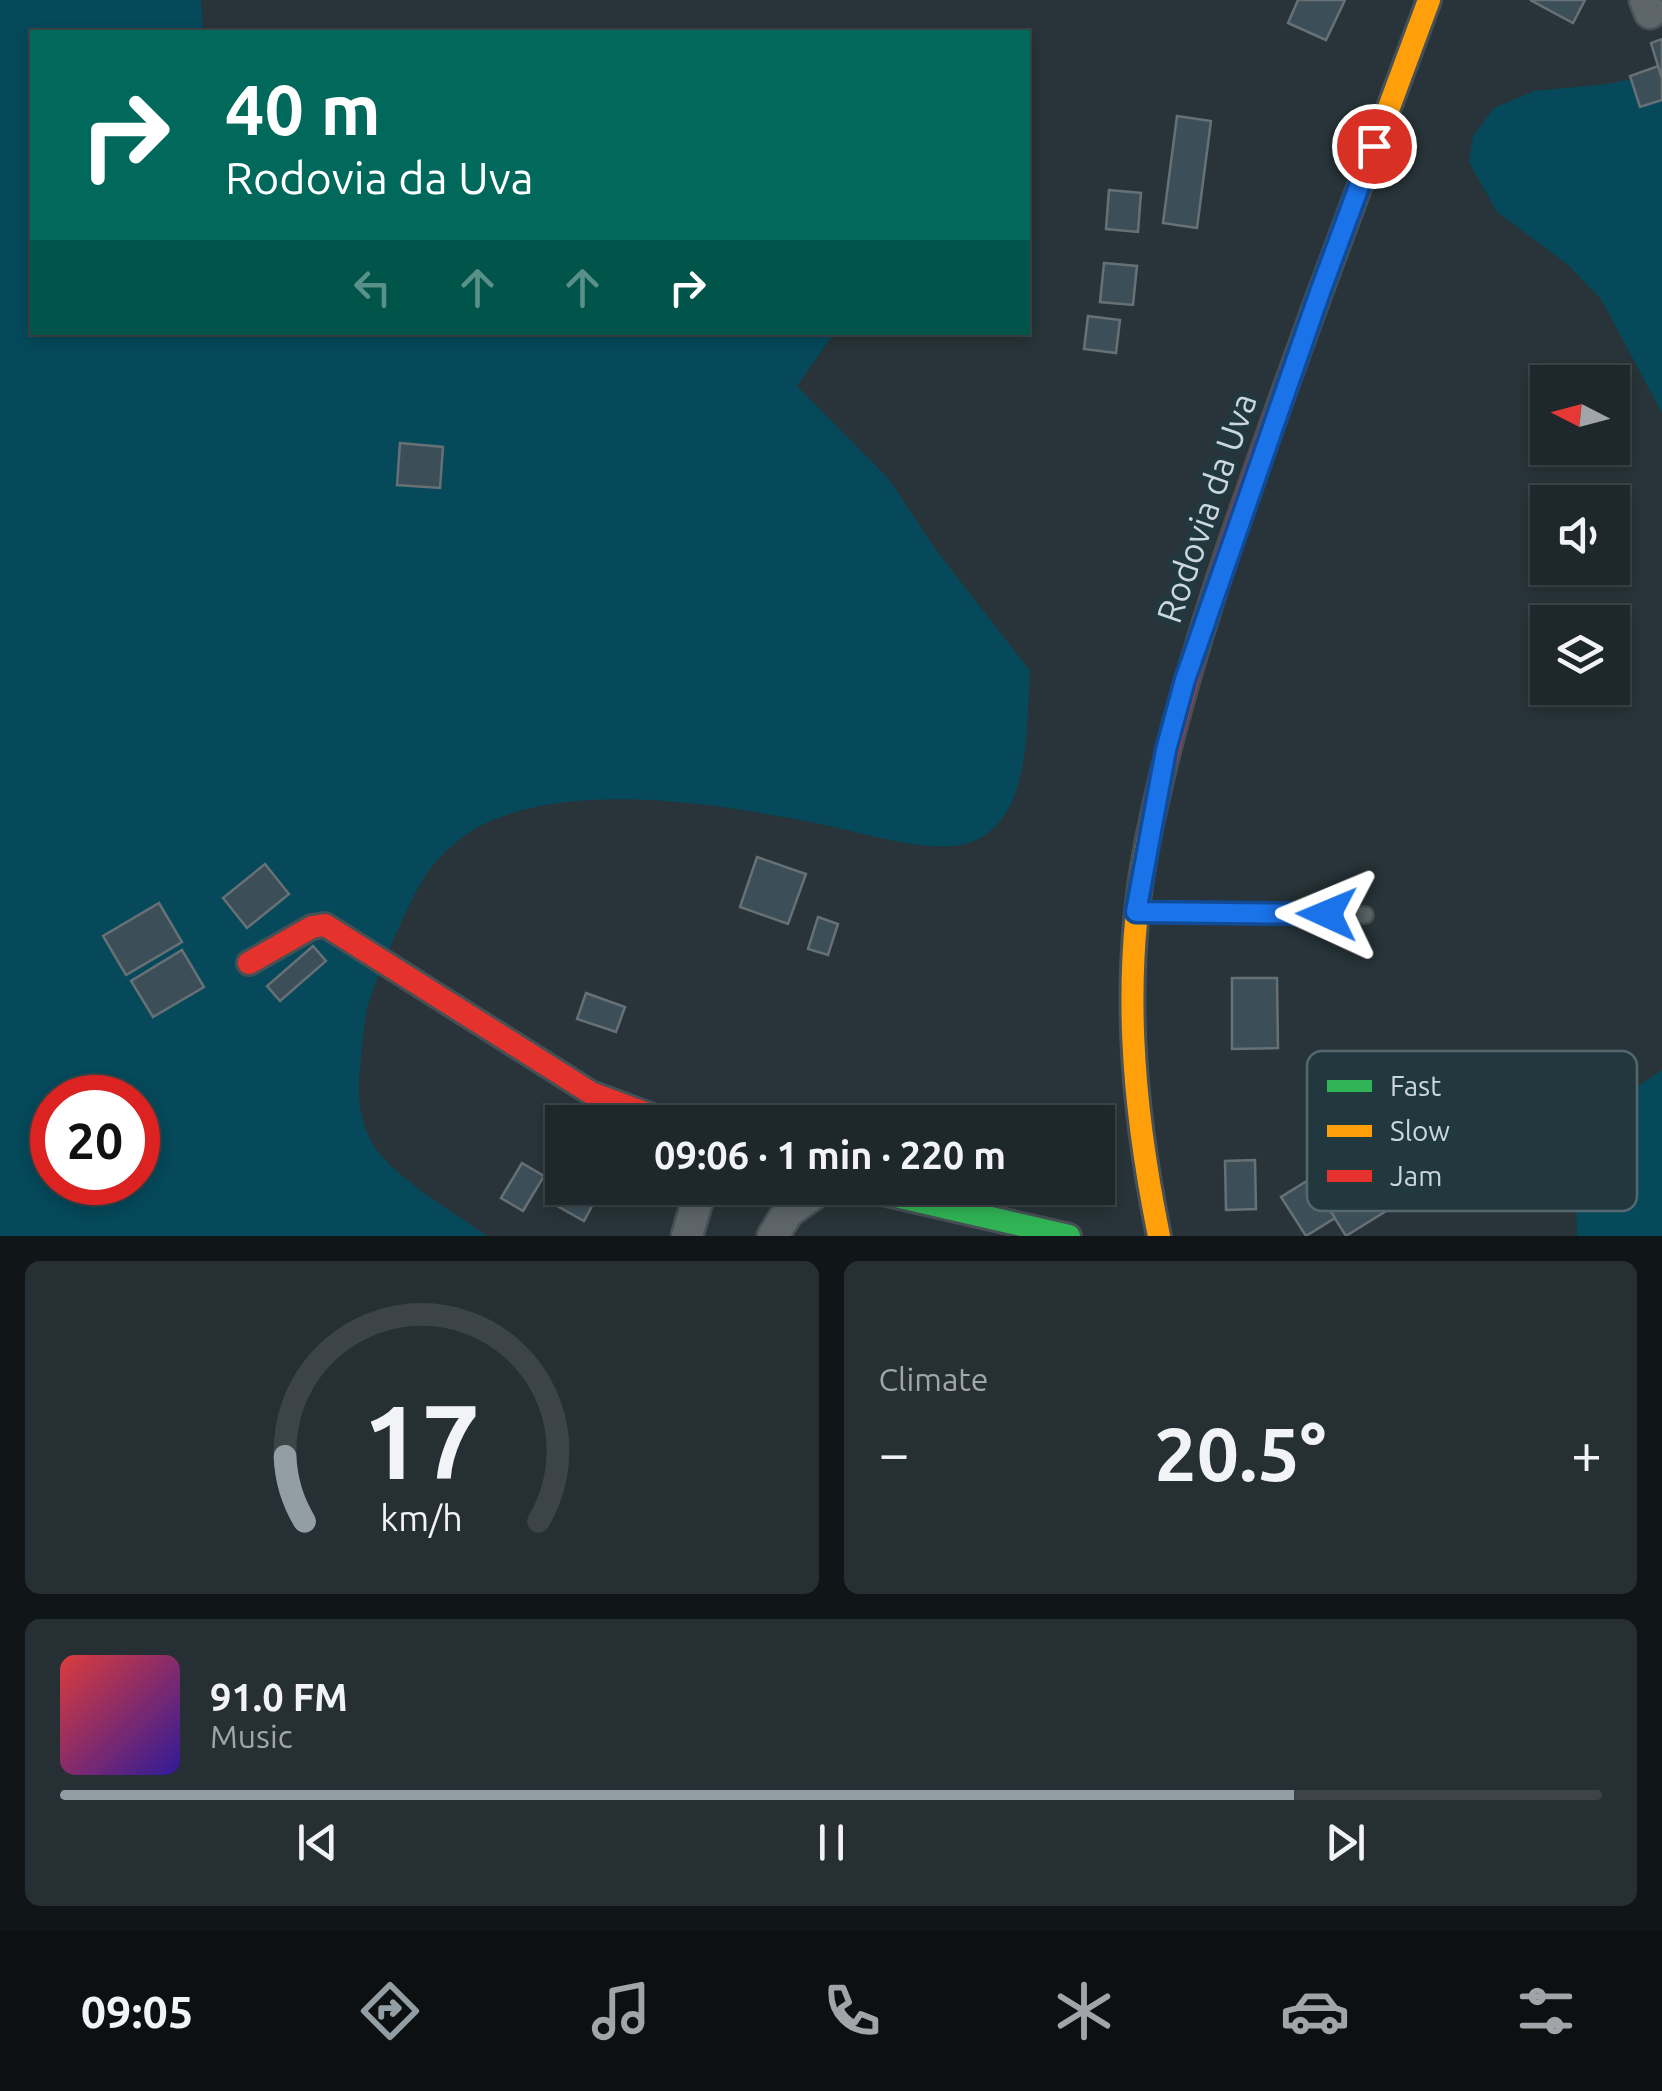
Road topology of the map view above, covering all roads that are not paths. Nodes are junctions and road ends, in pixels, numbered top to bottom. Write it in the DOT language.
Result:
graph roads {
  1 [pos="1429,0"];
  2 [pos="1136,912"];
  3 [pos="1366,915"];
  4 [pos="249,963"];
  5 [pos="623,1105"];
  6 [pos="695,1205"];
  7 [pos="798,1205"];
  8 [pos="935,1205"];
  9 [pos="686,1236"];
  10 [pos="773,1236"];
  11 [pos="1069,1236"];
  12 [pos="1159,1236"];
  1 -- 2 [label="street, Rodovia da Uva"];
  2 -- 3 [label="lane"];
  2 -- 12 [label="street, Rodovia da Uva"];
  4 -- 5 [label="street"];
  6 -- 9 [label="street"];
  7 -- 10 [label="street"];
  8 -- 11 [label="street"];
}
